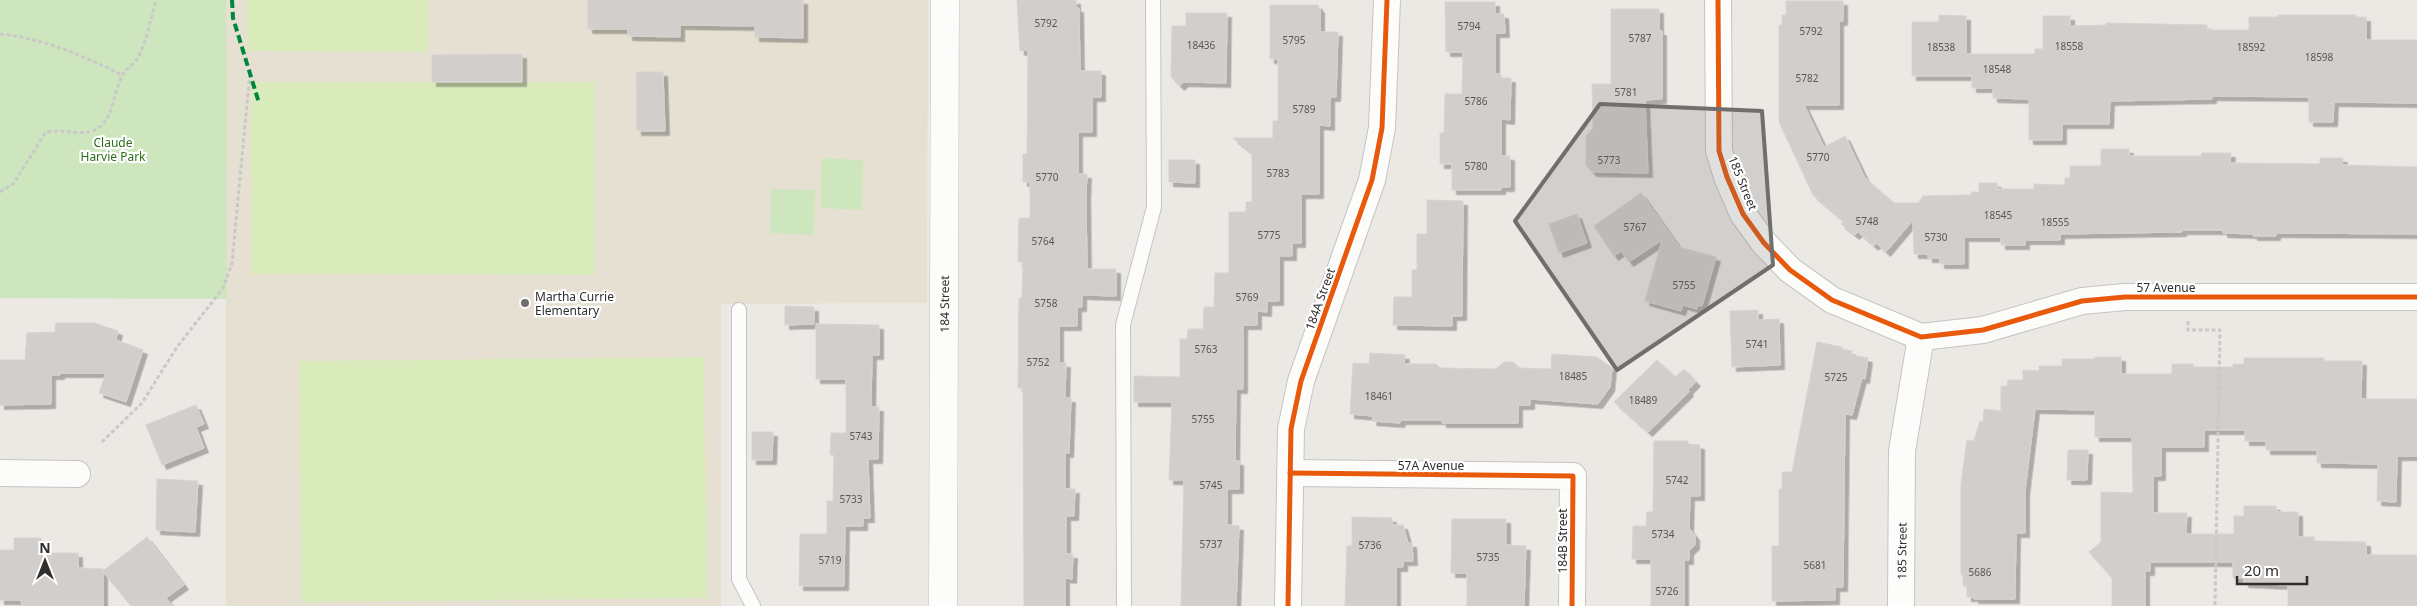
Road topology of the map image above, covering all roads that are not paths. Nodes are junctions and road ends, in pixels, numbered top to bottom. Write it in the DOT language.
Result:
graph roads {
  1 [pos="945,0"];
  2 [pos="1153,0"];
  3 [pos="1387,0"];
  4 [pos="1718,0"];
  5 [pos="2417,296"];
  6 [pos="739,310"];
  7 [pos="1921,337"];
  8 [pos="0,473"];
  9 [pos="1290,473"];
  10 [pos="77,474"];
  11 [pos="1573,476"];
  12 [pos="753,606"];
  13 [pos="943,606"];
  14 [pos="1124,606"];
  15 [pos="1288,606"];
  16 [pos="1572,606"];
  17 [pos="1901,606"];
  1 -- 13 [label="main road, 184 Street"];
  2 -- 14 [label="lane"];
  3 -- 9 [label="street, 184A Street"];
  4 -- 7 [label="street, 185 Street"];
  5 -- 7 [label="street, 57 Avenue"];
  6 -- 12 [label="lane"];
  7 -- 17 [label="street, 185 Street"];
  8 -- 10 [label="street"];
  9 -- 11 [label="street, 57A Avenue"];
  9 -- 15 [label="street, 184A Street"];
  11 -- 16 [label="street, 184B Street"];
}
